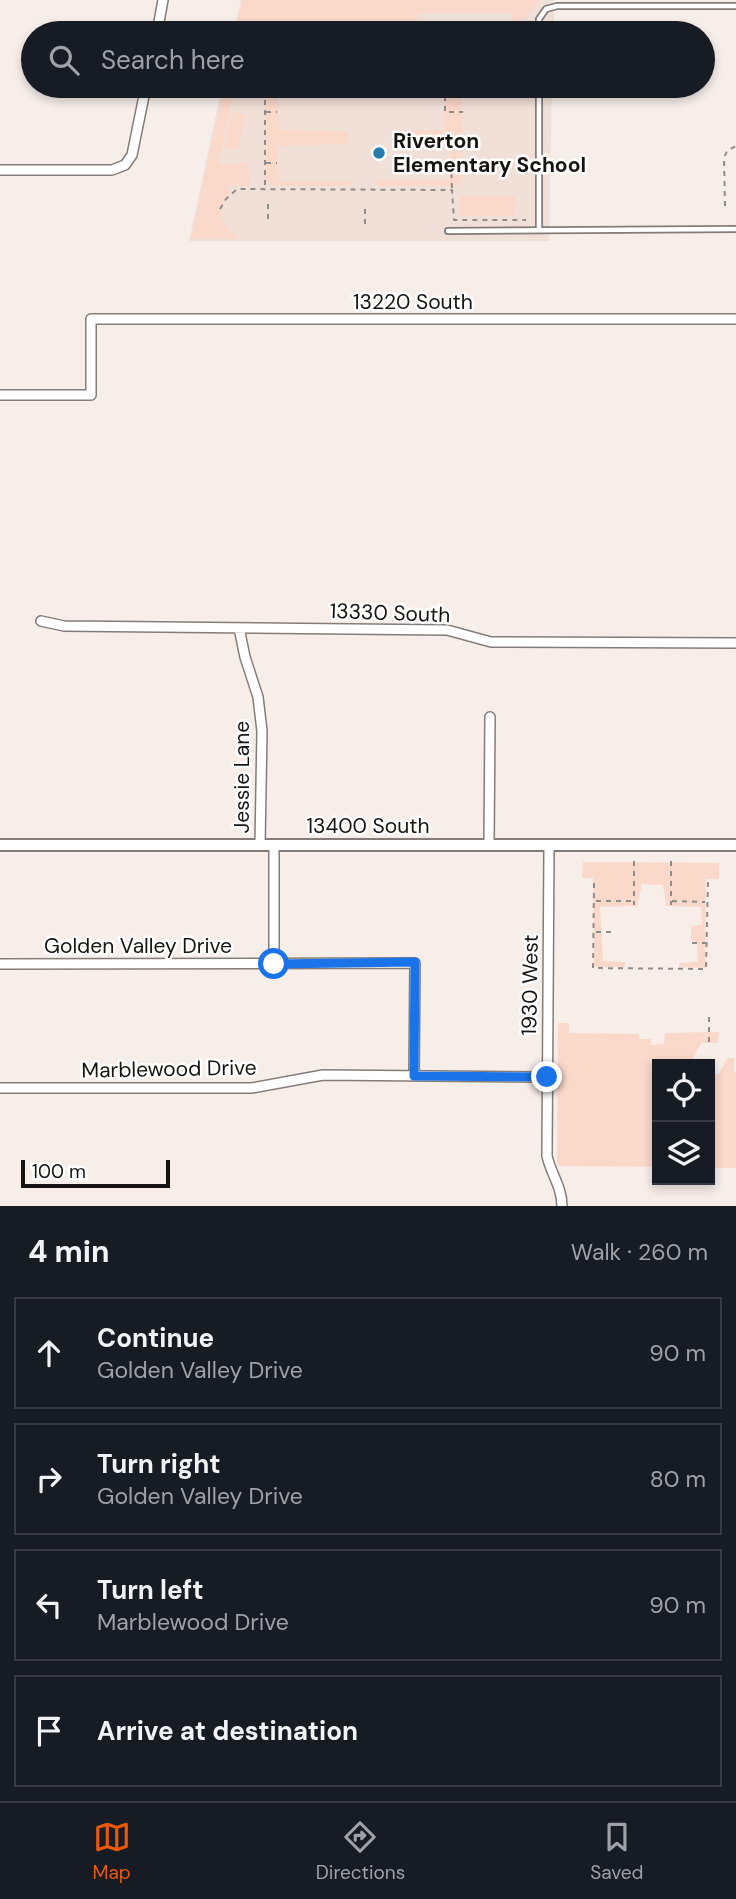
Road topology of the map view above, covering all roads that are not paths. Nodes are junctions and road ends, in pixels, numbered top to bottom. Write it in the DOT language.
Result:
graph roads {
  1 [pos="163,0"];
  2 [pos="736,6"];
  3 [pos="159,21"];
  4 [pos="539,21"];
  5 [pos="144,98"];
  6 [pos="539,98"];
  7 [pos="0,170"];
  8 [pos="736,229"];
  9 [pos="538,230"];
  10 [pos="448,231"];
  11 [pos="736,319"];
  12 [pos="0,395"];
  13 [pos="41,621"];
  14 [pos="239,628"];
  15 [pos="736,643"];
  16 [pos="490,717"];
  17 [pos="260,844"];
  18 [pos="0,845"];
  19 [pos="274,845"];
  20 [pos="489,845"];
  21 [pos="549,845"];
  22 [pos="736,845"];
  23 [pos="0,964"];
  24 [pos="274,964"];
  25 [pos="414,1076"];
  26 [pos="547,1077"];
  27 [pos="0,1088"];
  28 [pos="562,1206"];
  1 -- 3 [label="street"];
  2 -- 4 [label="lane"];
  5 -- 7 [label="street"];
  6 -- 9 [label="lane"];
  8 -- 9 [label="lane"];
  9 -- 10 [label="lane"];
  11 -- 12 [label="street, 13220 South"];
  13 -- 14 [label="street, 13330 South"];
  14 -- 15 [label="street, 13330 South"];
  14 -- 17 [label="street, Jessie Lane"];
  16 -- 20 [label="street"];
  17 -- 18 [label="street, 13400 South"];
  17 -- 19 [label="street, 13400 South"];
  19 -- 20 [label="street, 13400 South"];
  19 -- 24 [label="street"];
  20 -- 21 [label="street, 13400 South"];
  21 -- 22 [label="street, 13400 South"];
  21 -- 26 [label="street, 1930 West"];
  23 -- 24 [label="street, Golden Valley Drive"];
  24 -- 25 [label="street, Golden Valley Drive"];
  25 -- 26 [label="street, Marblewood Drive"];
  25 -- 27 [label="street, Marblewood Drive"];
  26 -- 28 [label="street, 1930 West"];
}
